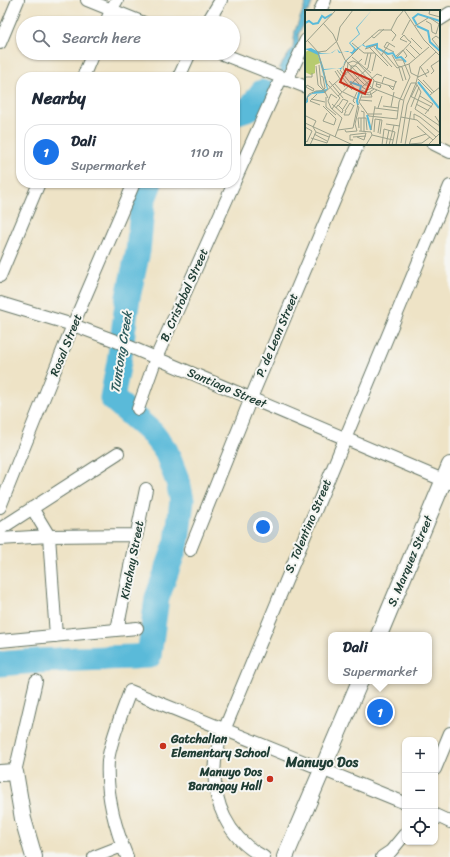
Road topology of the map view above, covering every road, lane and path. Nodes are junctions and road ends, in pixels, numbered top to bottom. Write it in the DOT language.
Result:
graph roads {
  1 [pos="18,0"];
  2 [pos="87,0"];
  3 [pos="221,0"];
  4 [pos="325,0"];
  5 [pos="114,5"];
  6 [pos="320,10"];
  7 [pos="450,13"];
  8 [pos="109,16"];
  9 [pos="132,16"];
  10 [pos="211,16"];
  11 [pos="440,19"];
  12 [pos="305,41"];
  13 [pos="0,43"];
  14 [pos="90,60"];
  15 [pos="187,60"];
  16 [pos="237,60"];
  17 [pos="85,72"];
  18 [pos="182,72"];
  19 [pos="279,77"];
  20 [pos="305,88"];
  21 [pos="358,145"];
  22 [pos="436,145"];
  23 [pos="450,152"];
  24 [pos="240,168"];
  25 [pos="450,186"];
  26 [pos="37,188"];
  27 [pos="132,188"];
  28 [pos="232,188"];
  29 [pos="0,276"];
  30 [pos="0,303"];
  31 [pos="73,325"];
  32 [pos="156,358"];
  33 [pos="251,398"];
  34 [pos="138,409"];
  35 [pos="345,438"];
  36 [pos="118,453"];
  37 [pos="450,465"];
  38 [pos="447,482"];
  39 [pos="146,489"];
  40 [pos="0,507"];
  41 [pos="32,508"];
  42 [pos="0,529"];
  43 [pos="136,535"];
  44 [pos="49,536"];
  45 [pos="0,538"];
  46 [pos="190,550"];
  47 [pos="137,628"];
  48 [pos="117,630"];
  49 [pos="380,632"];
  50 [pos="56,636"];
  51 [pos="0,641"];
  52 [pos="36,681"];
  53 [pos="359,684"];
  54 [pos="224,728"];
  55 [pos="450,733"];
  56 [pos="438,762"];
  57 [pos="323,769"];
  58 [pos="8,773"];
  59 [pos="402,802"];
  60 [pos="438,816"];
  61 [pos="450,822"];
  62 [pos="402,838"];
  63 [pos="122,846"];
  64 [pos="34,857"];
  65 [pos="94,857"];
  66 [pos="127,857"];
  67 [pos="264,857"];
  68 [pos="285,857"];
  69 [pos="382,857"];
  1 -- 13 [label="street"];
  2 -- 5 [label="street"];
  3 -- 10 [label="street"];
  4 -- 6 [label="street"];
  5 -- 8 [label="street"];
  5 -- 9 [label="street"];
  7 -- 11 [label="street"];
  12 -- 19 [label="street"];
  14 -- 17 [label="street"];
  15 -- 18 [label="street"];
  16 -- 19 [label="street"];
  19 -- 20 [label="street"];
  19 -- 24 [label="street"];
  21 -- 33 [label="street, P. de Leon Street"];
  22 -- 23 [label="street"];
  25 -- 35 [label="street, S. Tolentino Street"];
  26 -- 29 [label="street"];
  27 -- 31 [label="street, Rosal Street"];
  28 -- 32 [label="street, B. Cristobal Street"];
  30 -- 31 [label="street, Santiago Street"];
  31 -- 32 [label="street, Santiago Street"];
  31 -- 40 [label="street, Rosal Street"];
  32 -- 33 [label="street, Santiago Street"];
  32 -- 34 [label="street, B. Cristobal Street"];
  33 -- 35 [label="street, Santiago Street"];
  33 -- 46 [label="street, P. de Leon Street"];
  35 -- 38 [label="street, Santiago Street"];
  35 -- 54 [label="street, S. Tolentino Street"];
  36 -- 41 [label="street"];
  37 -- 38 [label="street, S. Marquez Street"];
  38 -- 49 [label="street, S. Marquez Street"];
  39 -- 43 [label="street, Kinchay Street"];
  41 -- 42 [label="street"];
  41 -- 44 [label="street"];
  43 -- 44 [label="street"];
  43 -- 48 [label="street, Kinchay Street"];
  44 -- 45 [label="street"];
  44 -- 50 [label="street"];
  47 -- 48 [label="street"];
  48 -- 50 [label="street"];
  50 -- 51 [label="street"];
  52 -- 58 [label="street"];
  53 -- 57 [label="street"];
  54 -- 57 [label="street"];
  54 -- 63 [label="street"];
  54 -- 67 [label="street, S. Tolentino Street"];
  55 -- 56 [label="street"];
  57 -- 59 [label="street"];
  57 -- 68 [label="street"];
  58 -- 64 [label="street"];
  60 -- 61 [label="street"];
  62 -- 69 [label="street"];
  63 -- 65 [label="street"];
  63 -- 66 [label="street"];
}
